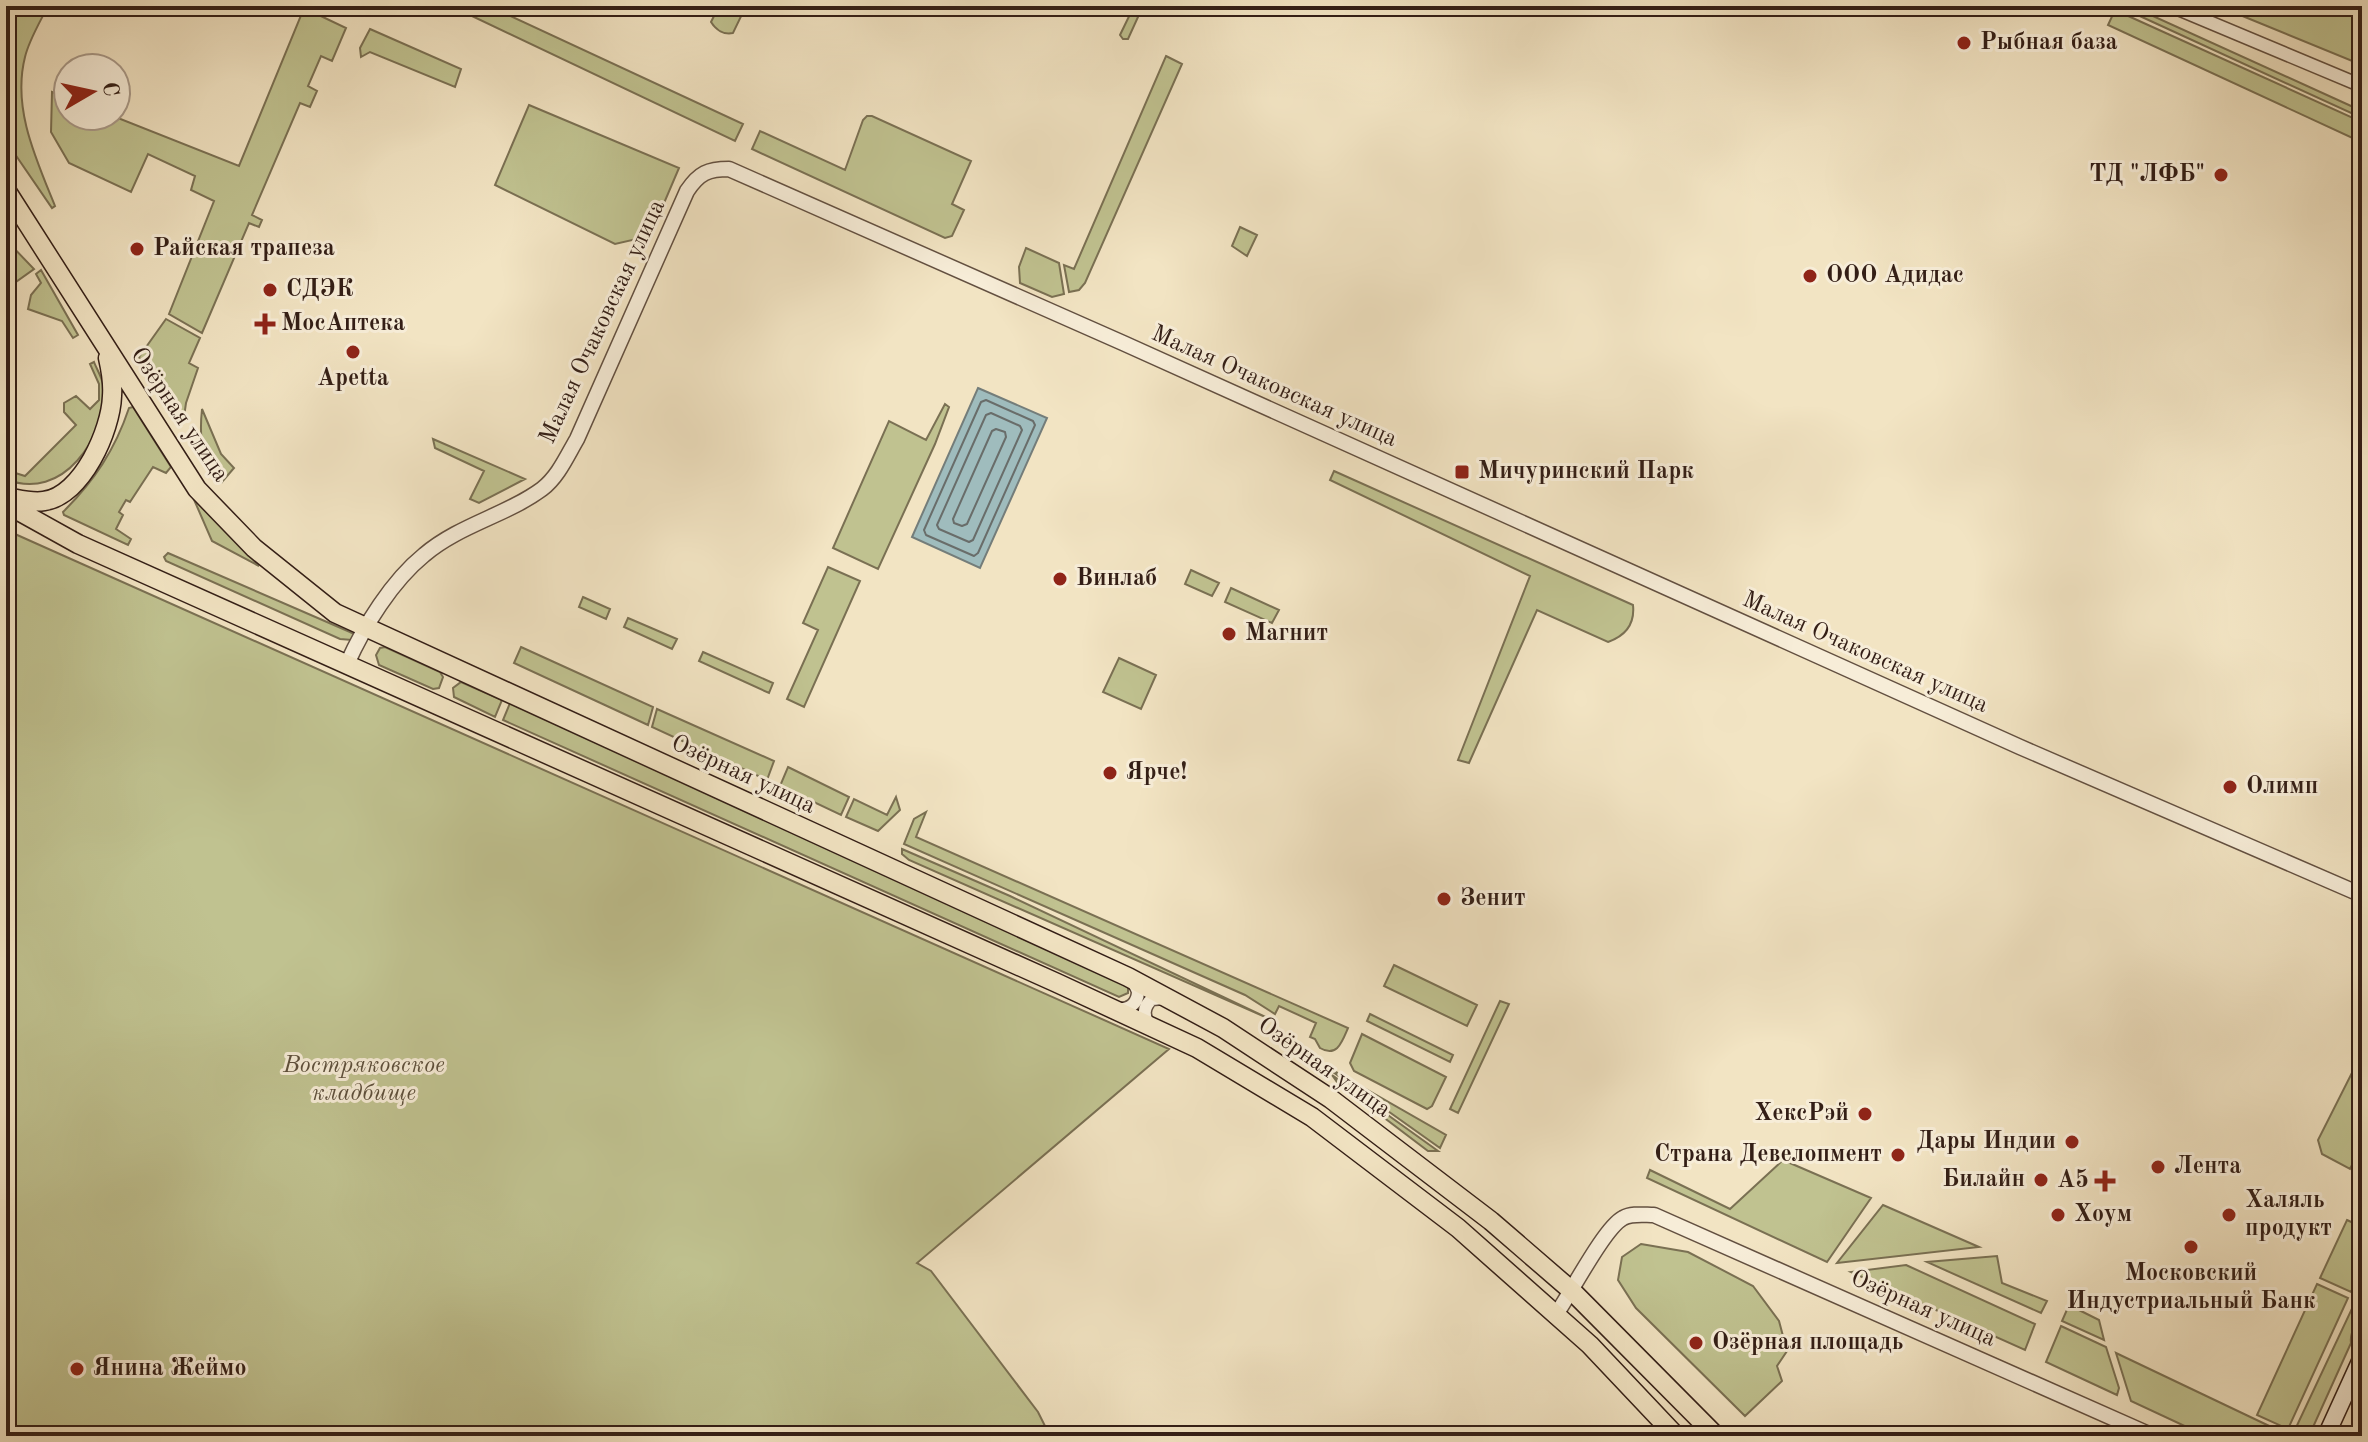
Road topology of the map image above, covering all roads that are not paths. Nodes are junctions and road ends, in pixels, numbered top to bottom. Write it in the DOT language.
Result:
graph roads {
  1 [pos="2171,6"];
  2 [pos="2362,86"];
  3 [pos="6,190"];
  4 [pos="100,340"];
  5 [pos="6,497"];
  6 [pos="10,508"];
  7 [pos="364,628"];
  8 [pos="347,664"];
  9 [pos="2362,895"];
  10 [pos="1128,977"];
  11 [pos="1168,999"];
  12 [pos="1114,1008"];
  13 [pos="1153,1028"];
  14 [pos="1572,1291"];
  15 [pos="1551,1311"];
  16 [pos="2362,1357"];
  17 [pos="1676,1436"];
  18 [pos="1716,1436"];
  19 [pos="2153,1436"];
  20 [pos="2326,1436"];
  1 -- 2 [label="street"];
  3 -- 4 [label="main road, Озёрная улица"];
  4 -- 5 [label="main road"];
  4 -- 7 [label="main road, Озёрная улица"];
  6 -- 8 [label="main road, Озёрная улица"];
  7 -- 8 [label="street, Малая Очаковская улица"];
  7 -- 9 [label="street, Малая Очаковская улица"];
  7 -- 10 [label="main road, Озёрная улица"];
  8 -- 12 [label="main road, Озёрная улица"];
  10 -- 11 [label="main road, Озёрная улица"];
  10 -- 12 [label="street"];
  11 -- 13 [label="street"];
  11 -- 14 [label="main road, Озёрная улица"];
  12 -- 13 [label="main road, Озёрная улица"];
  13 -- 15 [label="main road, Озёрная улица"];
  14 -- 15 [label="street, Озёрная улица"];
  14 -- 18 [label="main road"];
  14 -- 19 [label="street, Озёрная улица"];
  15 -- 17 [label="main road"];
  16 -- 20 [label="main road"];
}
